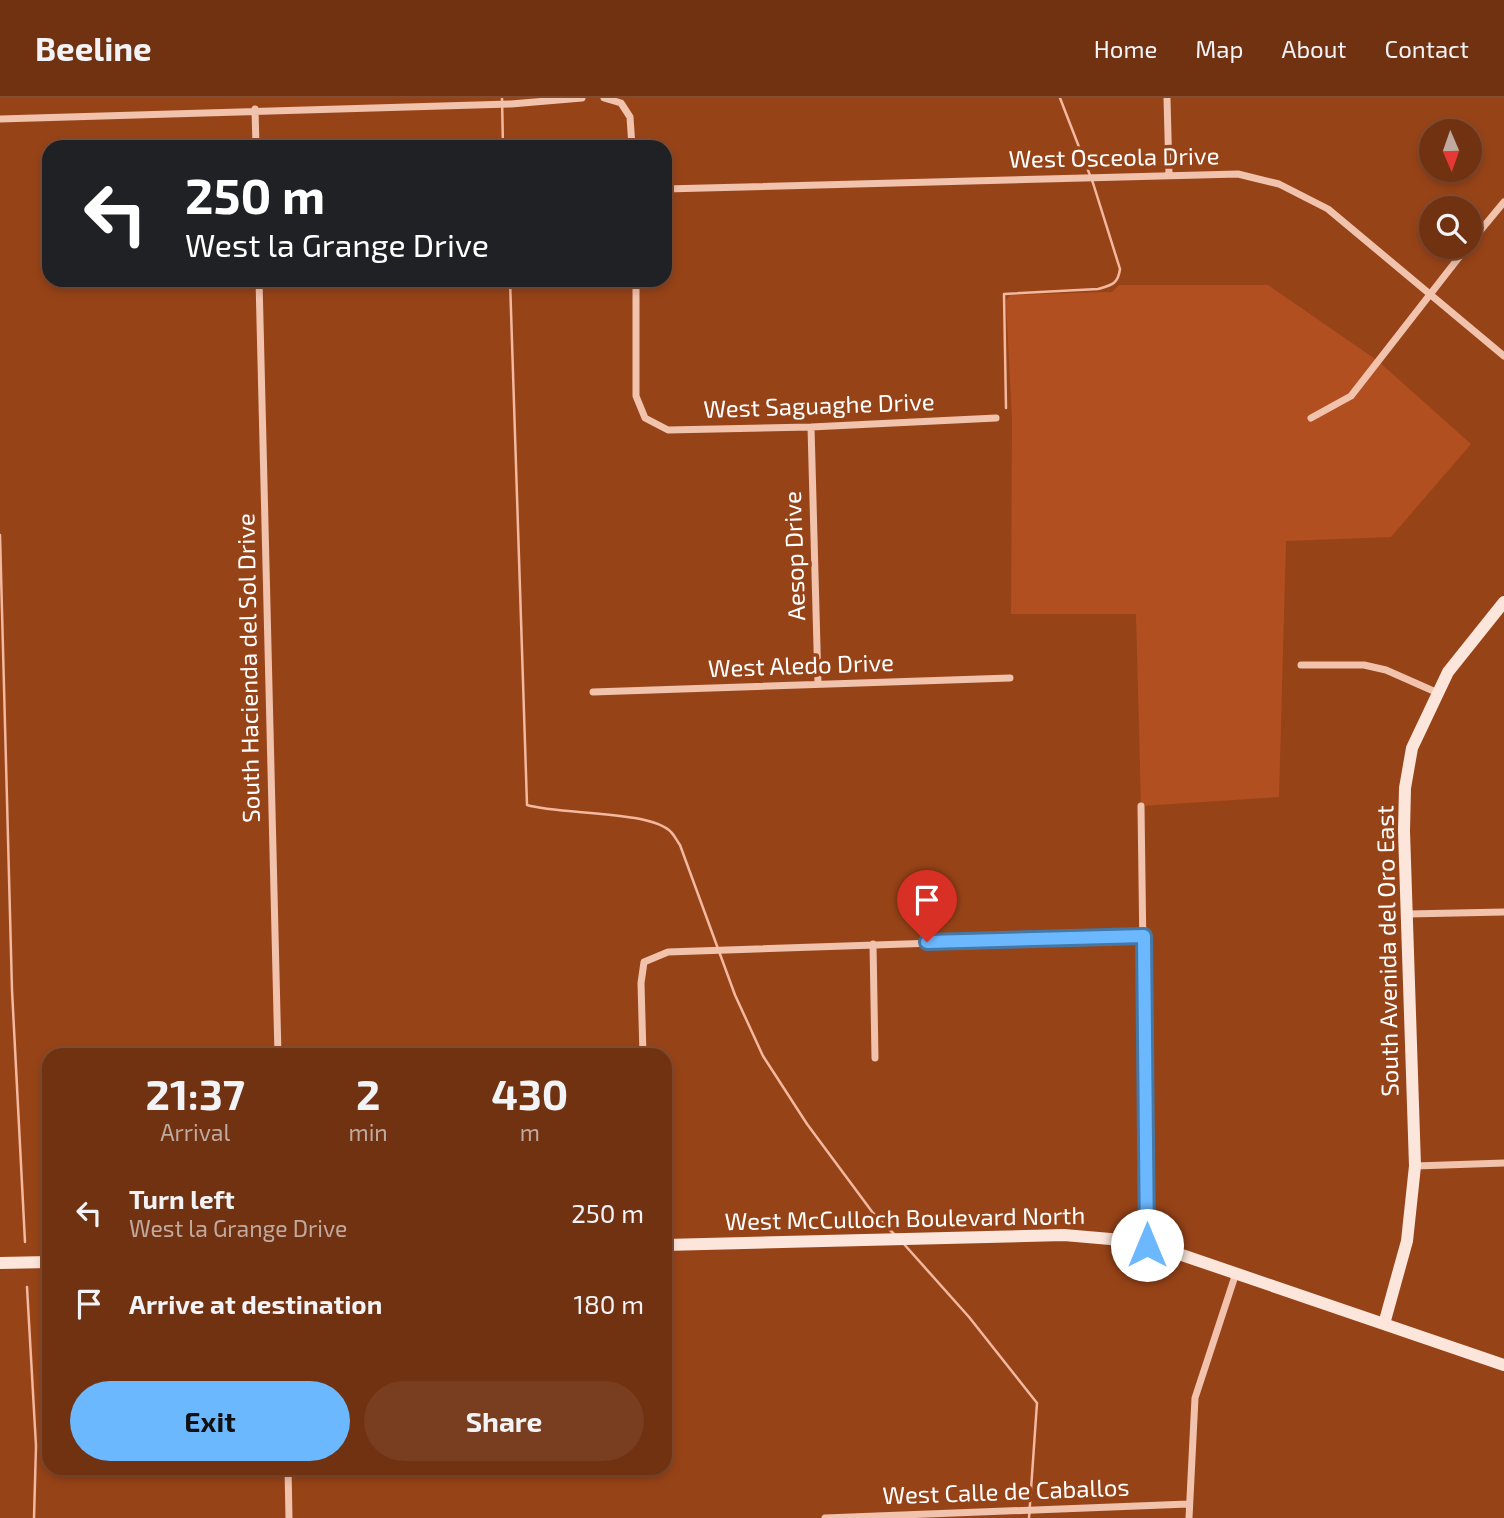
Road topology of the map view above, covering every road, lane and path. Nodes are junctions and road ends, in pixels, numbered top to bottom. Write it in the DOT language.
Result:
graph roads {
  1 [pos="582,98"];
  2 [pos="604,98"];
  3 [pos="1167,98"];
  4 [pos="255,109"];
  5 [pos="0,119"];
  6 [pos="256,140"];
  7 [pos="632,140"];
  8 [pos="1169,174"];
  9 [pos="672,189"];
  10 [pos="1504,202"];
  11 [pos="1482,229"];
  12 [pos="1458,259"];
  13 [pos="259,287"];
  14 [pos="636,287"];
  15 [pos="1430,293"];
  16 [pos="1504,356"];
  17 [pos="996,418"];
  18 [pos="1311,418"];
  19 [pos="811,427"];
  20 [pos="1504,602"];
  21 [pos="1301,665"];
  22 [pos="1010,678"];
  23 [pos="818,684"];
  24 [pos="593,692"];
  25 [pos="1438,693"];
  26 [pos="1140,806"];
  27 [pos="1504,912"];
  28 [pos="1408,914"];
  29 [pos="1144,936"];
  30 [pos="873,944"];
  31 [pos="278,1048"];
  32 [pos="643,1048"];
  33 [pos="876,1058"];
  34 [pos="1504,1163"];
  35 [pos="1415,1166"];
  36 [pos="672,1245"];
  37 [pos="1147,1245"];
  38 [pos="42,1262"];
  39 [pos="0,1263"];
  40 [pos="1236,1273"];
  41 [pos="1384,1324"];
  42 [pos="1504,1365"];
  43 [pos="288,1475"];
  44 [pos="1188,1504"];
  45 [pos="289,1518"];
  46 [pos="825,1518"];
  47 [pos="1189,1518"];
  1 -- 4 [label="street"];
  2 -- 7 [label="street"];
  3 -- 8 [label="street"];
  4 -- 5 [label="street"];
  4 -- 6 [label="street"];
  8 -- 9 [label="street, West Osceola Drive"];
  8 -- 15 [label="street, West Osceola Drive"];
  10 -- 11 [label="street"];
  12 -- 15 [label="street"];
  13 -- 31 [label="street, South Hacienda del Sol Drive"];
  14 -- 19 [label="street, West Saguaghe Drive"];
  15 -- 16 [label="street, West Osceola Drive"];
  15 -- 18 [label="street"];
  17 -- 19 [label="street, West Saguaghe Drive"];
  19 -- 23 [label="street, Aesop Drive"];
  20 -- 25 [label="main road, South Avenida del Oro East"];
  21 -- 25 [label="street"];
  22 -- 23 [label="street, West Aledo Drive"];
  23 -- 24 [label="street, West Aledo Drive"];
  25 -- 28 [label="main road, South Avenida del Oro East"];
  26 -- 29 [label="street"];
  27 -- 28 [label="street"];
  28 -- 35 [label="main road, South Avenida del Oro East"];
  29 -- 30 [label="street"];
  29 -- 37 [label="street"];
  30 -- 32 [label="street"];
  30 -- 33 [label="street"];
  34 -- 35 [label="street"];
  35 -- 41 [label="main road, South Avenida del Oro East"];
  36 -- 37 [label="main road, West McCulloch Boulevard North"];
  37 -- 40 [label="main road, West McCulloch Boulevard North"];
  38 -- 39 [label="main road"];
  40 -- 41 [label="main road, West McCulloch Boulevard North"];
  40 -- 44 [label="street"];
  41 -- 42 [label="main road, West McCulloch Boulevard North"];
  43 -- 45 [label="street"];
  44 -- 46 [label="street, West Calle de Caballos"];
  44 -- 47 [label="street"];
}
